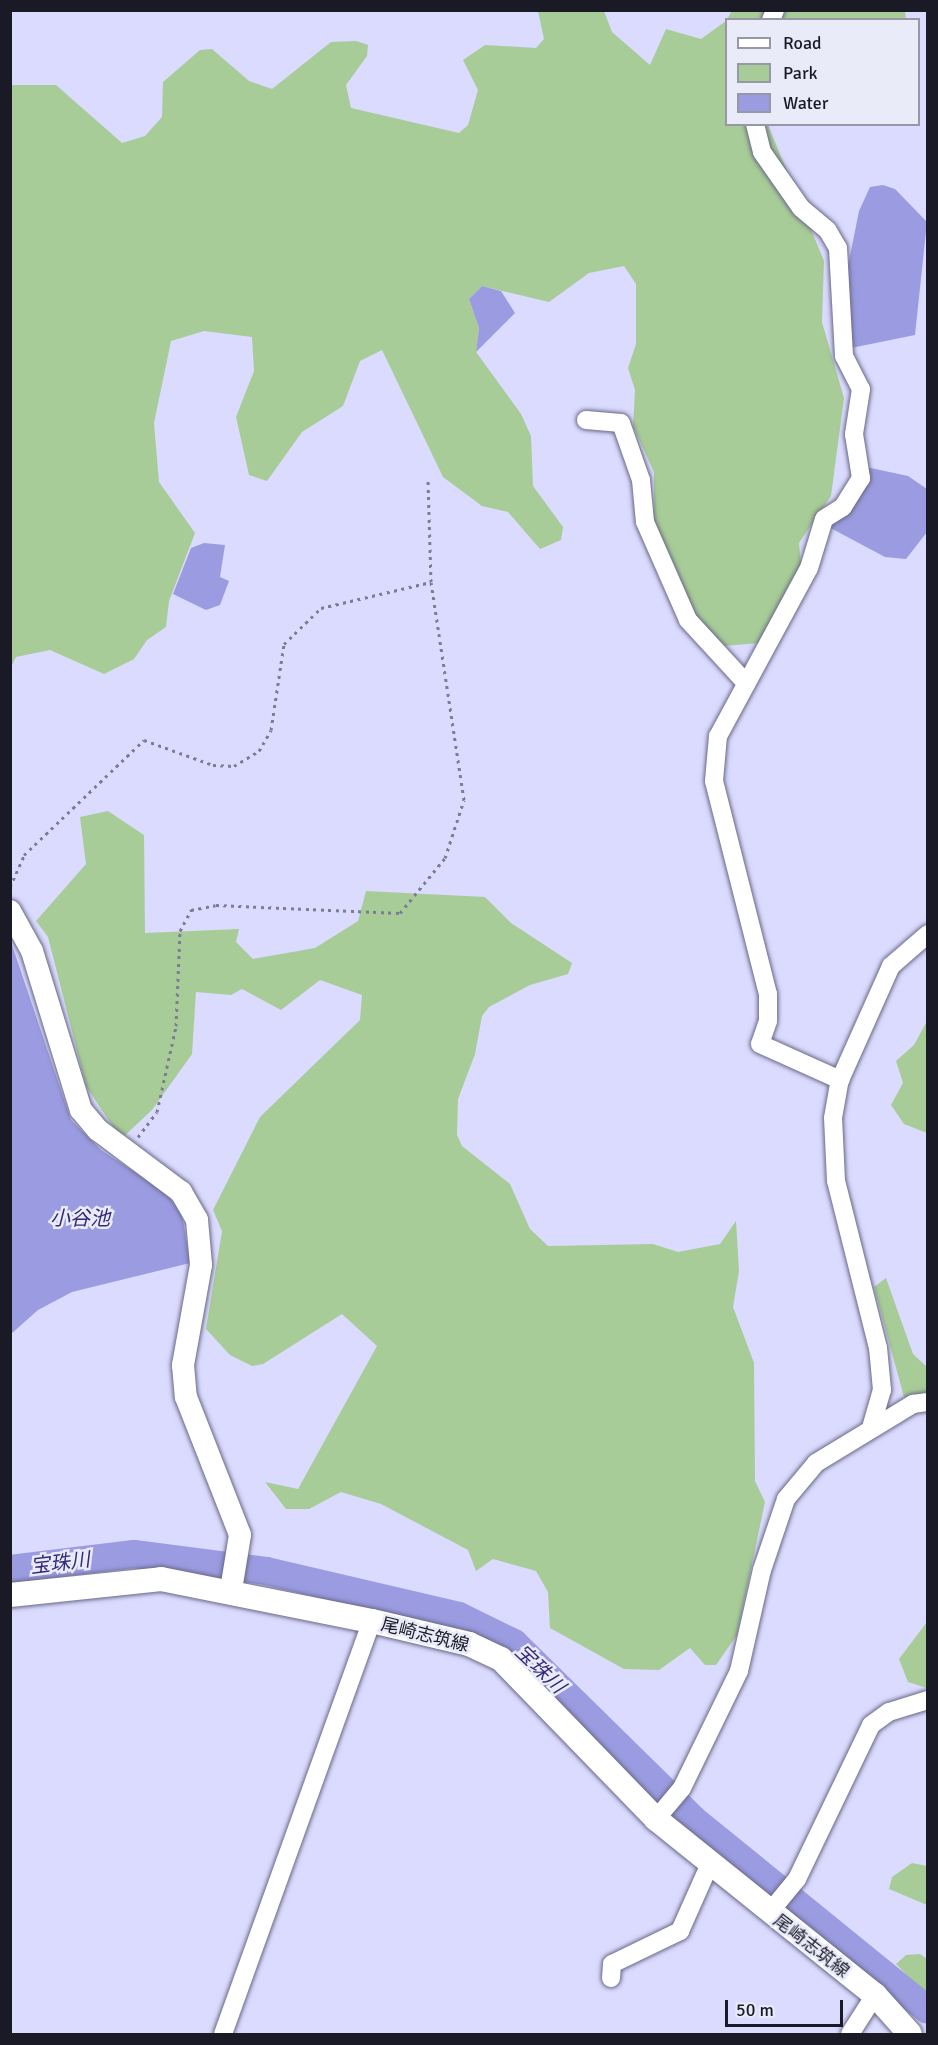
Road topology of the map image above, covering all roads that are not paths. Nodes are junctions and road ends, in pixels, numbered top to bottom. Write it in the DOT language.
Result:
graph roads {
  1 [pos="756,126"];
  2 [pos="586,420"];
  3 [pos="746,683"];
  4 [pos="10,911"];
  5 [pos="927,934"];
  6 [pos="840,1080"];
  7 [pos="927,1402"];
  8 [pos="871,1428"];
  9 [pos="232,1585"];
  10 [pos="10,1595"];
  11 [pos="372,1621"];
  12 [pos="927,1700"];
  13 [pos="659,1815"];
  14 [pos="709,1866"];
  15 [pos="773,1906"];
  16 [pos="611,1978"];
  17 [pos="875,1995"];
  18 [pos="223,2034"];
  19 [pos="850,2034"];
  20 [pos="910,2034"];
  1 -- 3 [label="street"];
  2 -- 3 [label="street"];
  3 -- 6 [label="street"];
  4 -- 9 [label="street"];
  5 -- 6 [label="street"];
  6 -- 8 [label="street"];
  7 -- 8 [label="street"];
  8 -- 13 [label="street"];
  9 -- 10 [label="main road, 尾崎志筑線"];
  9 -- 11 [label="main road, 尾崎志筑線"];
  11 -- 13 [label="main road, 尾崎志筑線"];
  11 -- 18 [label="street"];
  12 -- 15 [label="street"];
  13 -- 14 [label="main road, 尾崎志筑線"];
  14 -- 15 [label="main road, 尾崎志筑線"];
  14 -- 16 [label="street"];
  15 -- 17 [label="main road, 尾崎志筑線"];
  17 -- 19 [label="street"];
  17 -- 20 [label="main road, 尾崎志筑線"];
}
